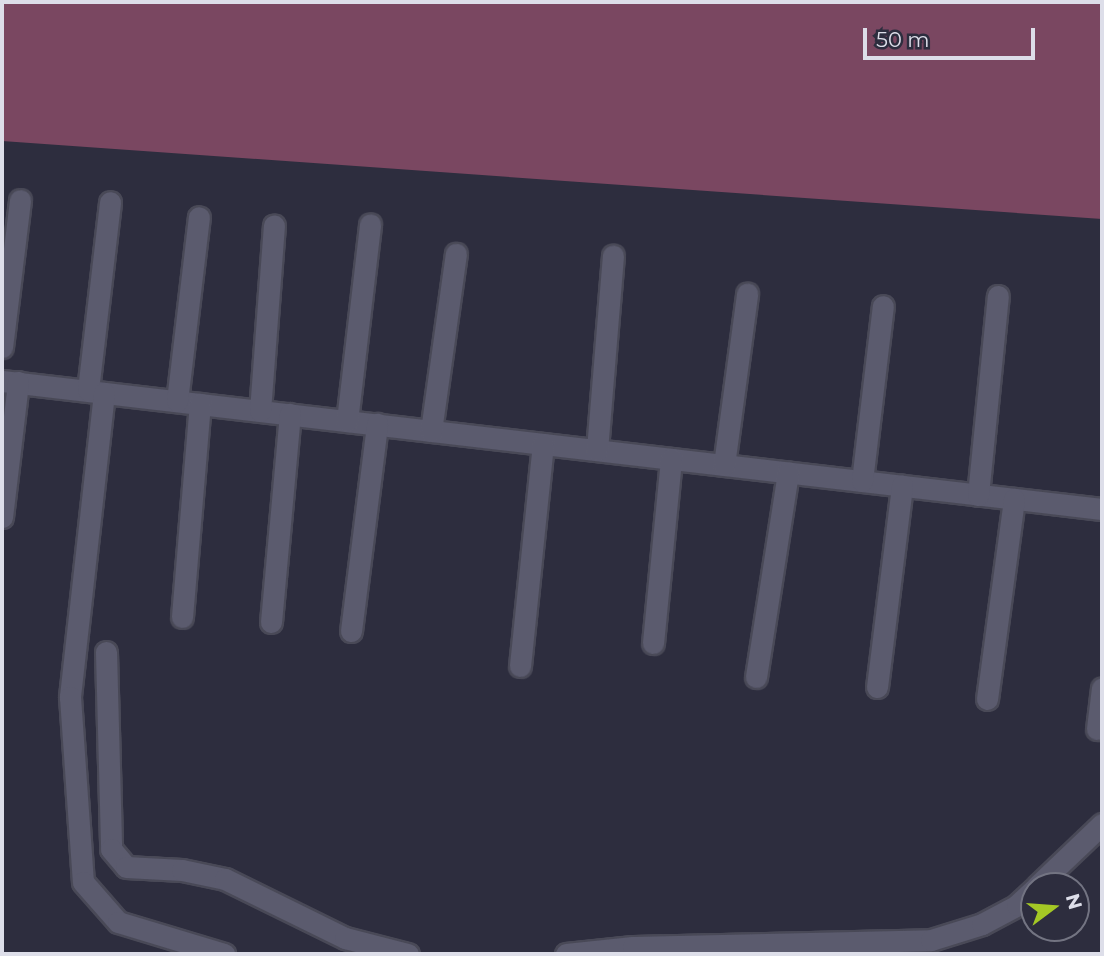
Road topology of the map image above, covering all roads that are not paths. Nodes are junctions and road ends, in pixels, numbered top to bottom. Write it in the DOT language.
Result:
graph roads {
  1 [pos="20,200"];
  2 [pos="110,202"];
  3 [pos="199,217"];
  4 [pos="369,224"];
  5 [pos="274,226"];
  6 [pos="456,254"];
  7 [pos="613,256"];
  8 [pos="747,294"];
  9 [pos="998,296"];
  10 [pos="883,306"];
  11 [pos="2,348"];
  12 [pos="10,382"];
  13 [pos="96,391"];
  14 [pos="177,401"];
  15 [pos="200,404"];
  16 [pos="260,411"];
  17 [pos="290,414"];
  18 [pos="347,421"];
  19 [pos="377,424"];
  20 [pos="431,431"];
  21 [pos="543,444"];
  22 [pos="597,450"];
  23 [pos="671,459"];
  24 [pos="724,465"];
  25 [pos="788,472"];
  26 [pos="862,481"];
  27 [pos="902,486"];
  28 [pos="978,495"];
  29 [pos="1014,499"];
  30 [pos="1102,509"];
  31 [pos="2,517"];
  32 [pos="182,617"];
  33 [pos="271,622"];
  34 [pos="351,631"];
  35 [pos="653,643"];
  36 [pos="106,652"];
  37 [pos="520,666"];
  38 [pos="756,677"];
  39 [pos="877,687"];
  40 [pos="1102,688"];
  41 [pos="987,699"];
  42 [pos="1097,729"];
  43 [pos="1102,824"];
  44 [pos="1052,872"];
  45 [pos="1020,902"];
  46 [pos="596,953"];
  47 [pos="224,954"];
  48 [pos="408,954"];
  49 [pos="566,954"];
  1 -- 11 [label="street"];
  2 -- 13 [label="street"];
  3 -- 14 [label="street"];
  4 -- 18 [label="street"];
  5 -- 16 [label="street"];
  6 -- 20 [label="street"];
  7 -- 22 [label="street"];
  8 -- 24 [label="street"];
  9 -- 28 [label="street"];
  10 -- 26 [label="street"];
  12 -- 13 [label="street"];
  12 -- 31 [label="street"];
  13 -- 14 [label="street"];
  13 -- 47 [label="street"];
  14 -- 15 [label="street"];
  15 -- 16 [label="street"];
  15 -- 32 [label="street"];
  16 -- 17 [label="street"];
  17 -- 18 [label="street"];
  17 -- 33 [label="street"];
  18 -- 19 [label="street"];
  19 -- 20 [label="street"];
  19 -- 34 [label="street"];
  20 -- 21 [label="street"];
  21 -- 22 [label="street"];
  21 -- 37 [label="street"];
  22 -- 23 [label="street"];
  23 -- 24 [label="street"];
  23 -- 35 [label="street"];
  24 -- 25 [label="street"];
  25 -- 26 [label="street"];
  25 -- 38 [label="street"];
  26 -- 27 [label="street"];
  27 -- 28 [label="street"];
  27 -- 39 [label="street"];
  28 -- 29 [label="street"];
  29 -- 30 [label="street"];
  29 -- 41 [label="street"];
  36 -- 48 [label="street"];
  40 -- 42 [label="street"];
  43 -- 44 [label="street"];
  45 -- 46 [label="street"];
  46 -- 49 [label="street"];
}
